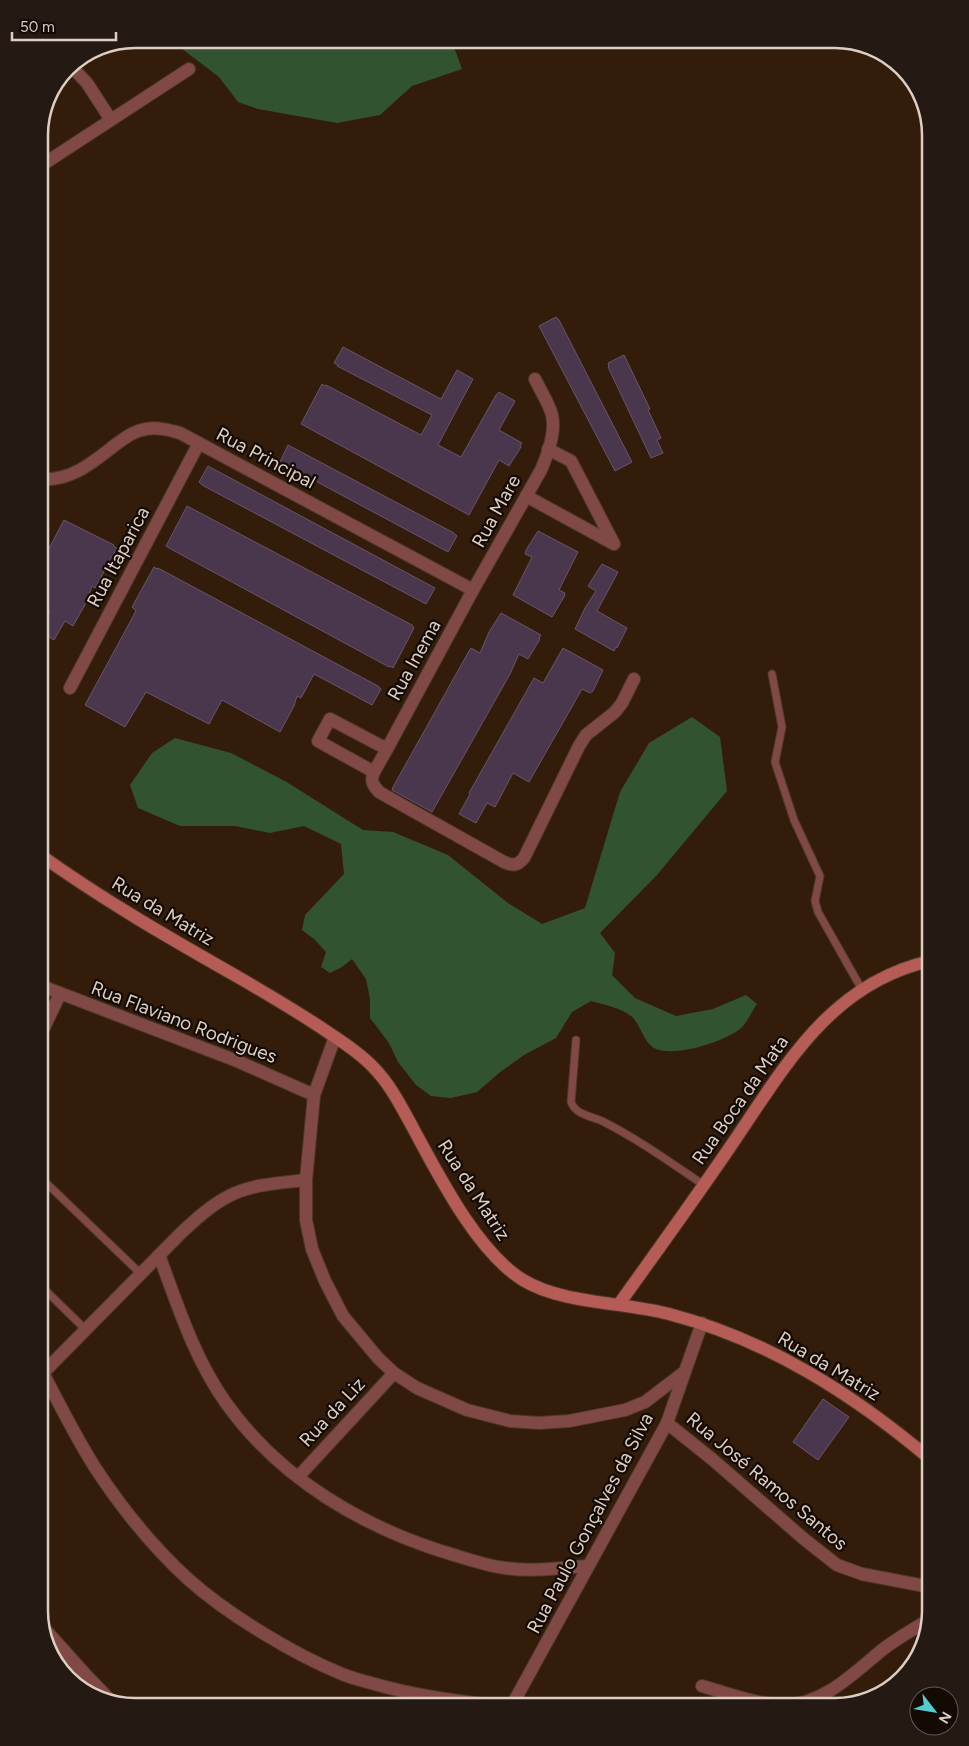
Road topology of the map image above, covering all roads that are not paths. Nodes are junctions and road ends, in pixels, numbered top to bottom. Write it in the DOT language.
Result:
graph roads {
  1 [pos="189,69"];
  2 [pos="75,71"];
  3 [pos="110,120"];
  4 [pos="48,161"];
  5 [pos="535,379"];
  6 [pos="199,443"];
  7 [pos="548,449"];
  8 [pos="48,479"];
  9 [pos="526,496"];
  10 [pos="473,590"];
  11 [pos="772,674"];
  12 [pos="634,679"];
  13 [pos="70,688"];
  14 [pos="387,749"];
  15 [pos="374,772"];
  16 [pos="48,860"];
  17 [pos="922,964"];
  18 [pos="861,988"];
  19 [pos="48,989"];
  20 [pos="60,994"];
  21 [pos="48,1019"];
  22 [pos="335,1037"];
  23 [pos="576,1040"];
  24 [pos="314,1095"];
  25 [pos="306,1180"];
  26 [pos="48,1185"];
  27 [pos="704,1185"];
  28 [pos="159,1255"];
  29 [pos="141,1274"];
  30 [pos="48,1293"];
  31 [pos="619,1304"];
  32 [pos="702,1323"];
  33 [pos="85,1329"];
  34 [pos="48,1368"];
  35 [pos="394,1373"];
  36 [pos="683,1373"];
  37 [pos="48,1387"];
  38 [pos="667,1422"];
  39 [pos="922,1453"];
  40 [pos="298,1477"];
  41 [pos="588,1566"];
  42 [pos="922,1586"];
  43 [pos="920,1625"];
  44 [pos="52,1637"];
  45 [pos="702,1686"];
  46 [pos="103,1692"];
  47 [pos="447,1698"];
  48 [pos="515,1698"];
  49 [pos="747,1698"];
  50 [pos="815,1698"];
  1 -- 3 [label="street"];
  2 -- 3 [label="street"];
  3 -- 4 [label="street"];
  5 -- 7 [label="street, Rua Mare"];
  6 -- 8 [label="street, Rua Principal"];
  6 -- 10 [label="street, Rua Principal"];
  6 -- 13 [label="street, Rua Itaparica"];
  7 -- 9 [label="street, Rua Mare"];
  7 -- 9 [label="street"];
  9 -- 10 [label="street, Rua Mare"];
  10 -- 14 [label="street, Rua Inema"];
  11 -- 18 [label="lane"];
  12 -- 15 [label="street"];
  14 -- 15 [label="street, Rua Inema"];
  14 -- 15 [label="street"];
  16 -- 22 [label="main road, Rua da Matriz"];
  17 -- 18 [label="main road, Rua Boca da Mata"];
  18 -- 27 [label="main road, Rua Boca da Mata"];
  19 -- 20 [label="street, Rua Flaviano Rodrigues"];
  20 -- 21 [label="street"];
  20 -- 24 [label="street, Rua Flaviano Rodrigues"];
  22 -- 24 [label="street"];
  22 -- 31 [label="main road, Rua da Matriz"];
  23 -- 27 [label="lane"];
  24 -- 25 [label="street"];
  25 -- 28 [label="street"];
  25 -- 35 [label="street"];
  26 -- 29 [label="lane"];
  27 -- 31 [label="main road, Rua Boca da Mata"];
  28 -- 29 [label="street"];
  28 -- 40 [label="street"];
  29 -- 33 [label="street"];
  30 -- 33 [label="lane"];
  31 -- 32 [label="main road, Rua da Matriz"];
  32 -- 36 [label="street, Rua Paulo Gonçalves da Silva"];
  32 -- 39 [label="main road, Rua da Matriz"];
  33 -- 34 [label="street"];
  35 -- 36 [label="street"];
  35 -- 40 [label="street, Rua da Liz"];
  36 -- 38 [label="street, Rua Paulo Gonçalves da Silva"];
  37 -- 47 [label="street"];
  38 -- 41 [label="street, Rua Paulo Gonçalves da Silva"];
  38 -- 42 [label="street, Rua José Ramos Santos"];
  40 -- 41 [label="street"];
  41 -- 48 [label="street, Rua Paulo Gonçalves da Silva"];
  43 -- 50 [label="street"];
  44 -- 46 [label="street"];
  45 -- 49 [label="street"];
}
